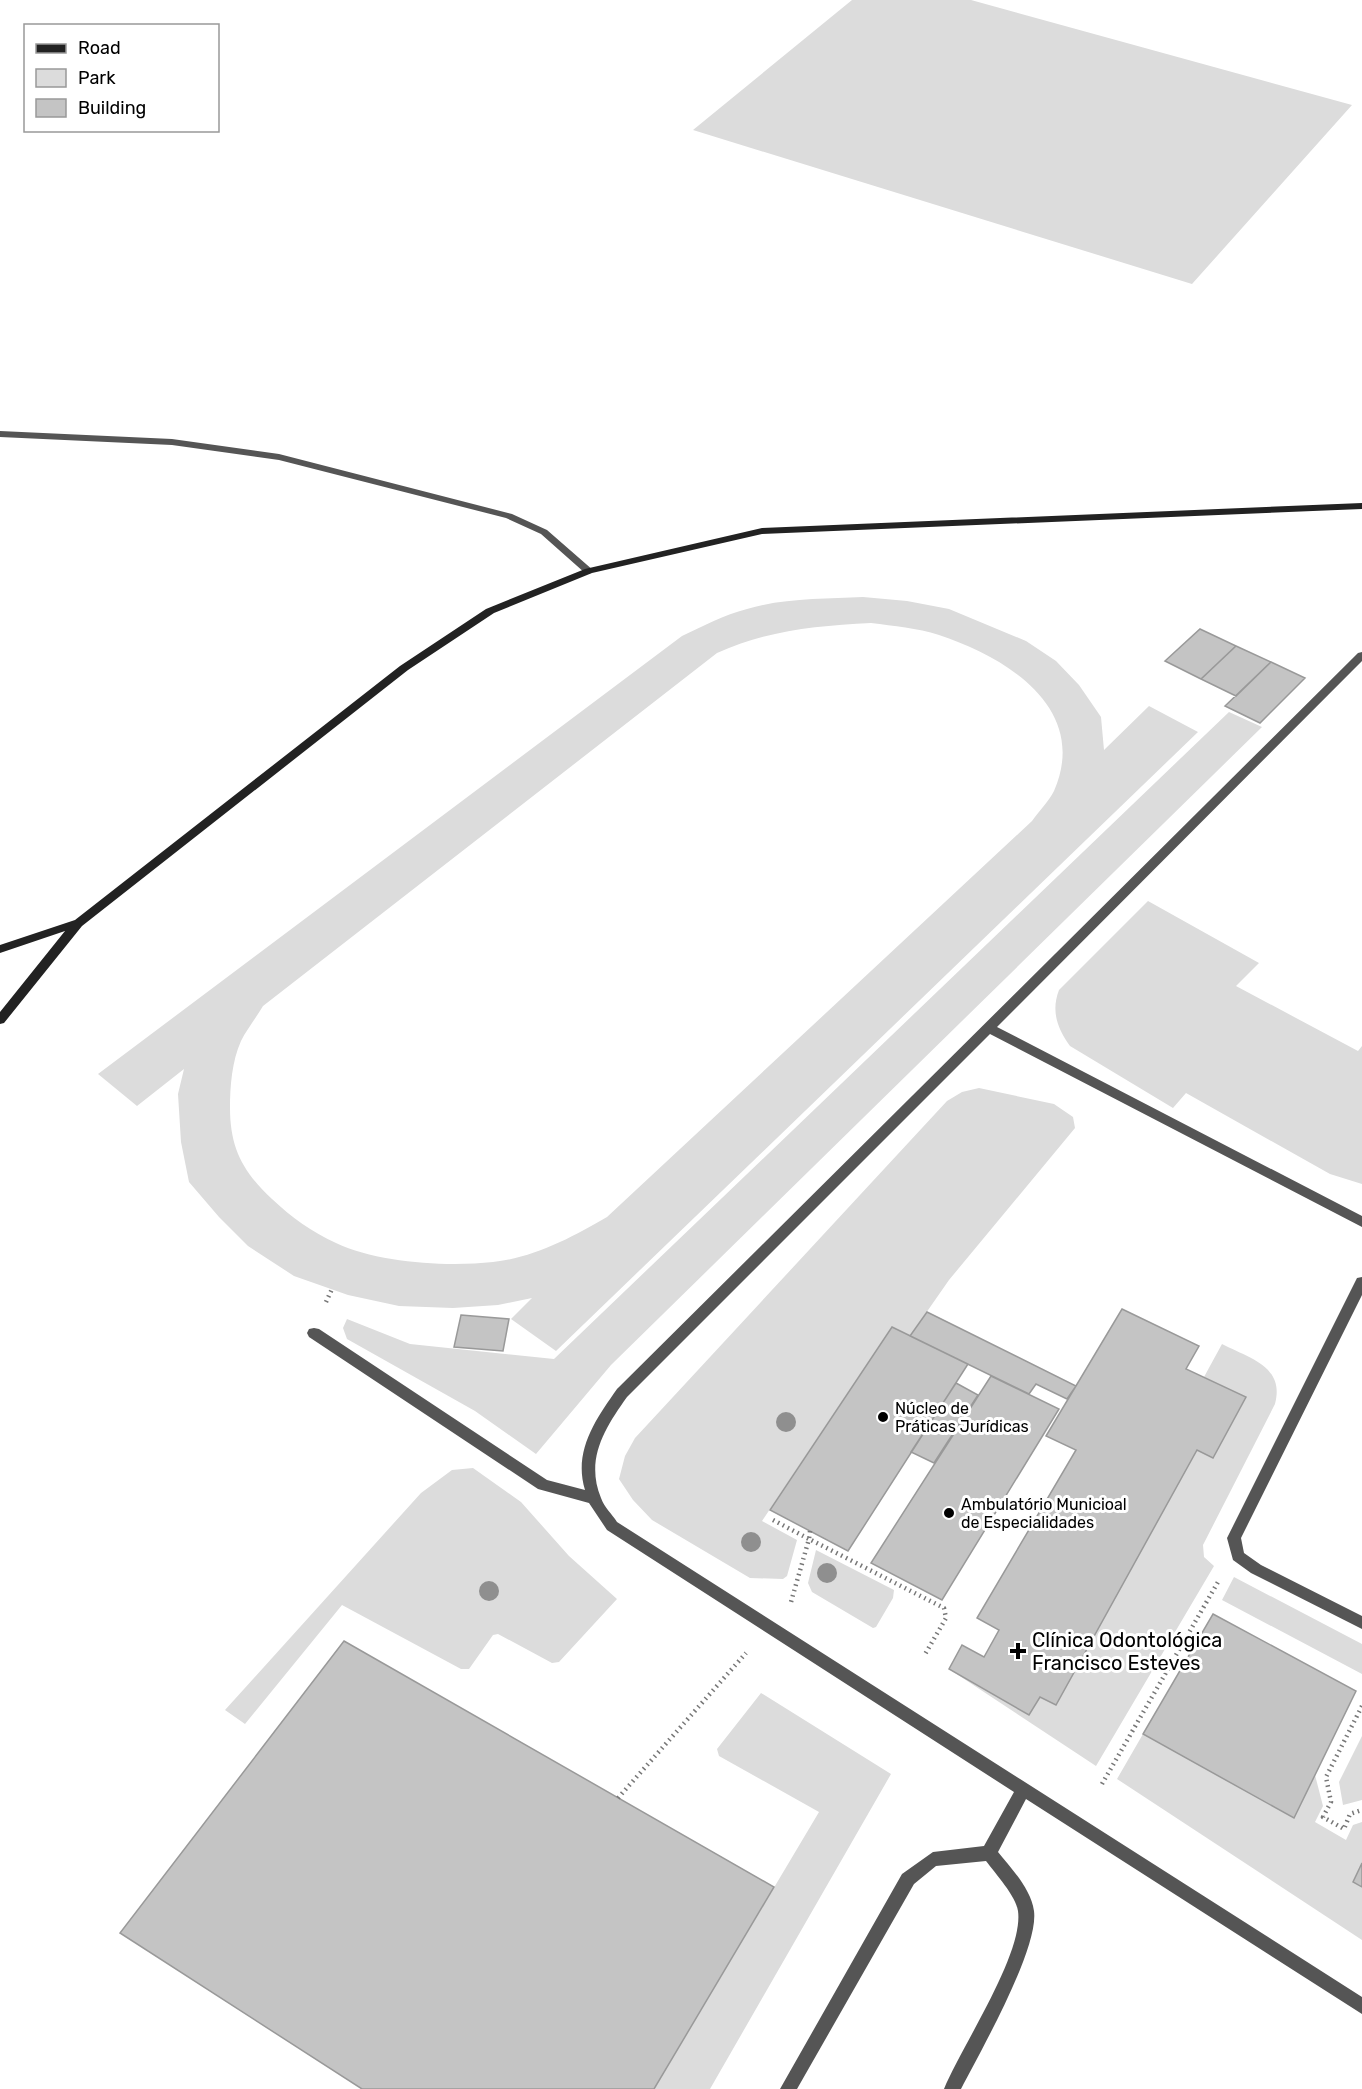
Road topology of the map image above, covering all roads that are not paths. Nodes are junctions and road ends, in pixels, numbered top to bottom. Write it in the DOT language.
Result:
graph roads {
  1 [pos="0,434"];
  2 [pos="1362,506"];
  3 [pos="589,571"];
  4 [pos="1362,655"];
  5 [pos="78,923"];
  6 [pos="0,949"];
  7 [pos="0,1020"];
  8 [pos="987,1027"];
  9 [pos="1362,1222"];
  10 [pos="1362,1282"];
  11 [pos="314,1333"];
  12 [pos="594,1498"];
  13 [pos="1362,1623"];
  14 [pos="1024,1788"];
  15 [pos="989,1853"];
  16 [pos="1362,2006"];
  17 [pos="788,2089"];
  18 [pos="952,2089"];
  1 -- 3 [label="street"];
  2 -- 3 [label="street"];
  3 -- 5 [label="street"];
  4 -- 8 [label="street"];
  5 -- 6 [label="street"];
  5 -- 7 [label="street"];
  8 -- 9 [label="street"];
  8 -- 12 [label="street"];
  10 -- 13 [label="street"];
  11 -- 12 [label="street"];
  12 -- 14 [label="street"];
  14 -- 15 [label="street"];
  14 -- 16 [label="street"];
  15 -- 17 [label="street"];
  15 -- 18 [label="street"];
}
